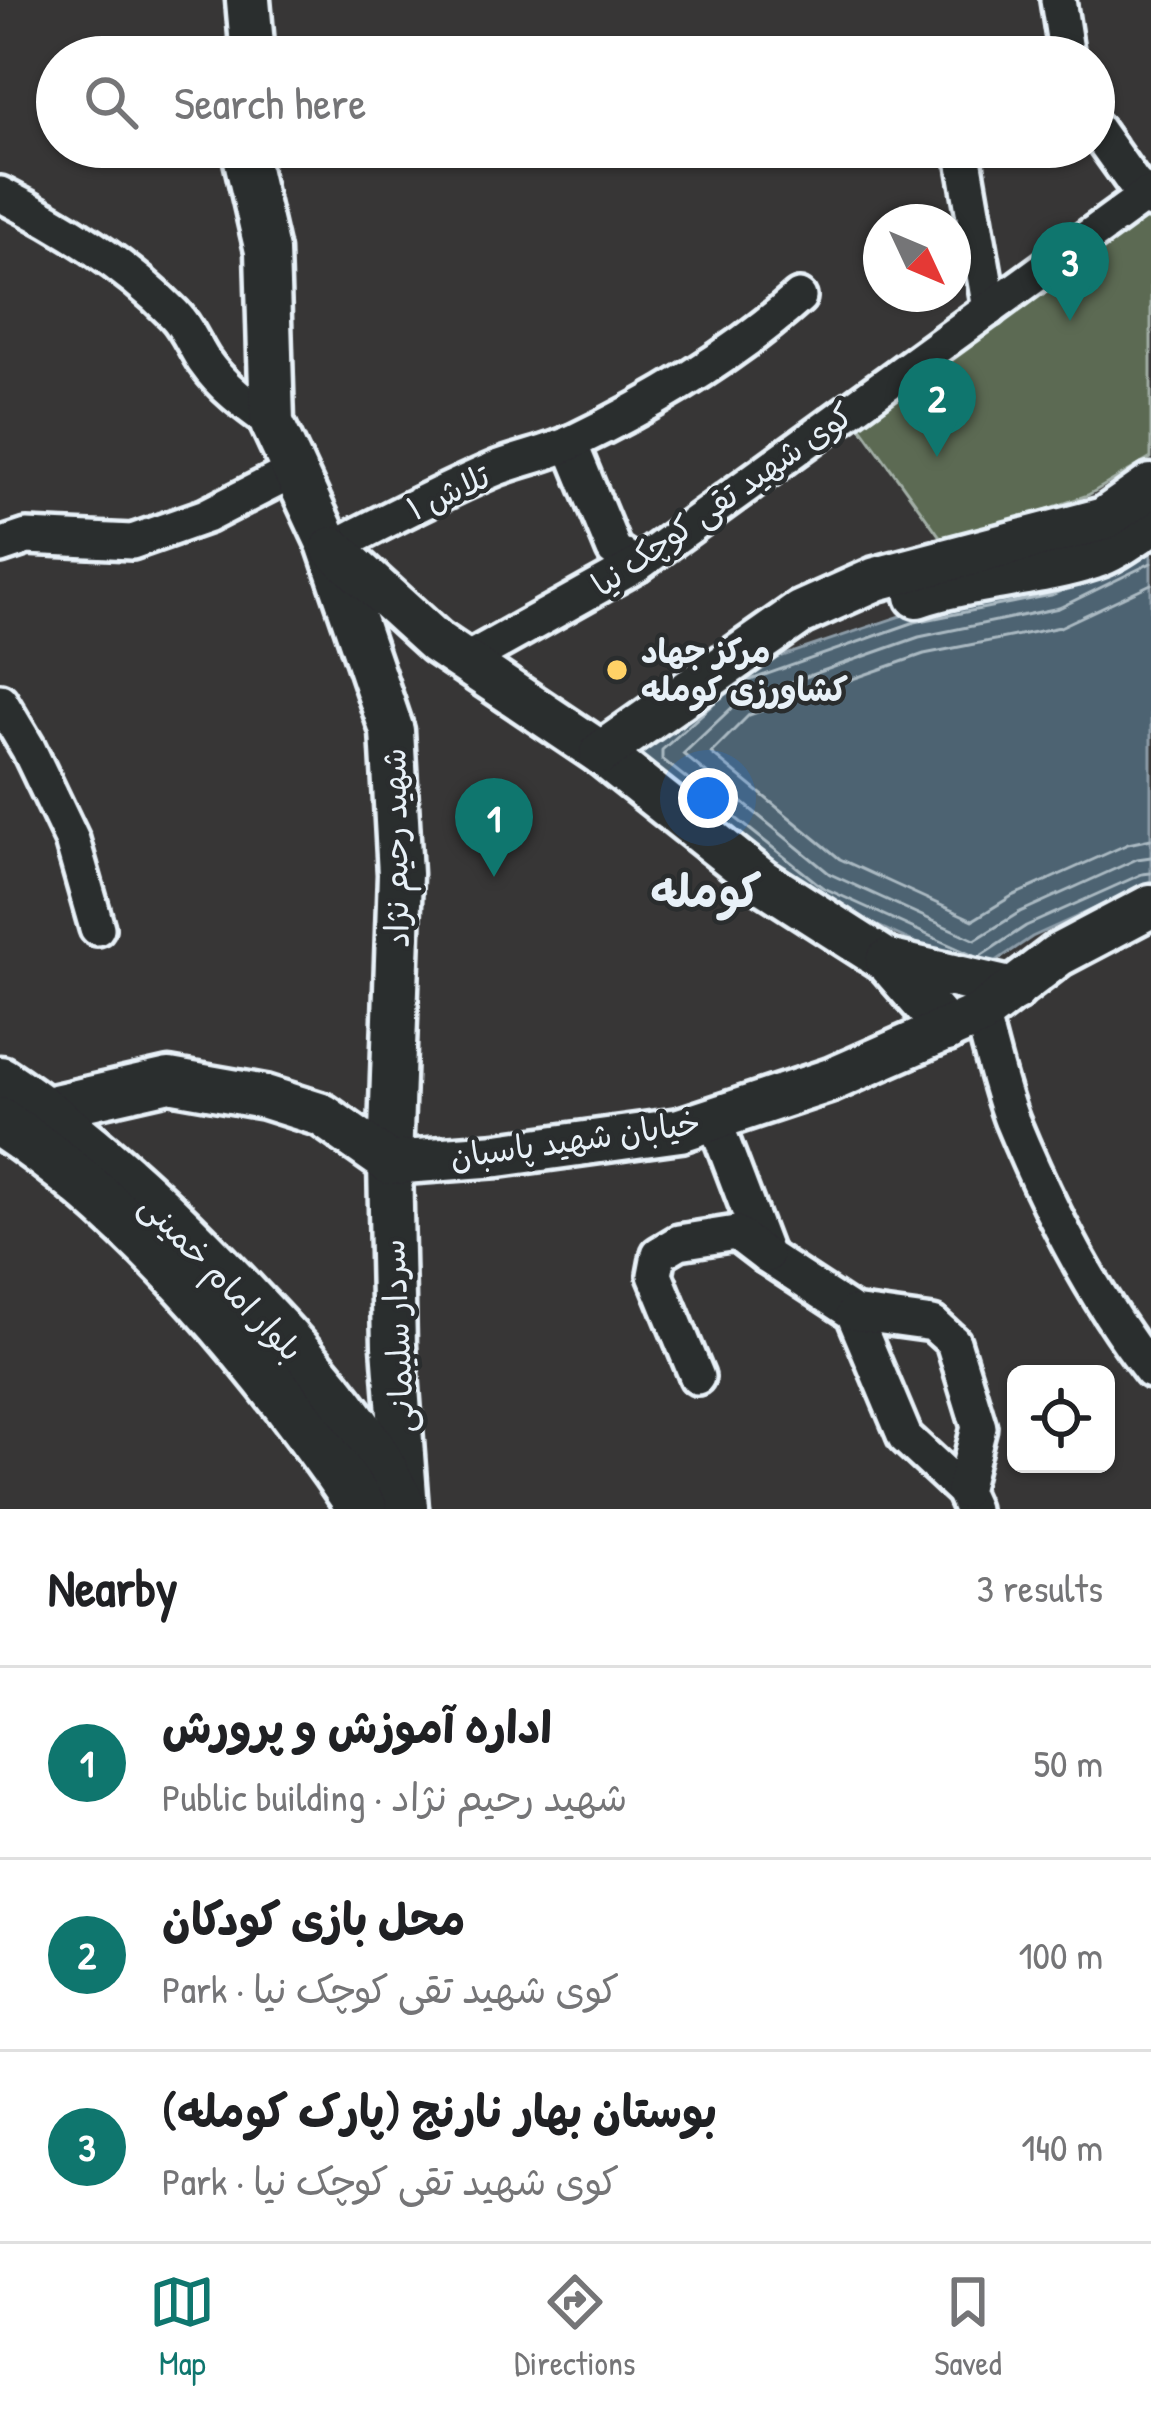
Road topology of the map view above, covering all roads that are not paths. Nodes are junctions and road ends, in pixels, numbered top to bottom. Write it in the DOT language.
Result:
graph roads {
  1 [pos="248,0"];
  2 [pos="1058,0"];
  3 [pos="252,36"];
  4 [pos="1064,36"];
  5 [pos="1115,155"];
  6 [pos="248,168"];
  7 [pos="966,168"];
  8 [pos="0,194"];
  9 [pos="1148,198"];
  10 [pos="799,297"];
  11 [pos="990,309"];
  12 [pos="272,423"];
  13 [pos="570,443"];
  14 [pos="294,471"];
  15 [pos="1151,486"];
  16 [pos="1151,524"];
  17 [pos="328,543"];
  18 [pos="0,546"];
  19 [pos="637,565"];
  20 [pos="744,650"];
  21 [pos="465,661"];
  22 [pos="0,701"];
  23 [pos="601,753"];
  24 [pos="1151,906"];
  25 [pos="97,928"];
  26 [pos="886,961"];
  27 [pos="981,1011"];
  28 [pos="0,1081"];
  29 [pos="713,1119"];
  30 [pos="23,1123"];
  31 [pos="390,1163"];
  32 [pos="766,1256"];
  33 [pos="853,1313"];
  34 [pos="1151,1372"];
  35 [pos="697,1377"];
  36 [pos="967,1500"];
  37 [pos="363,1509"];
  38 [pos="405,1509"];
  1 -- 3 [label="street"];
  2 -- 4 [label="street"];
  5 -- 9 [label="street"];
  6 -- 12 [label="street"];
  7 -- 11 [label="street"];
  8 -- 12 [label="street"];
  9 -- 11 [label="street, کوی شهید تقی کوچک نیا"];
  10 -- 13 [label="street, تلاش ۱"];
  11 -- 19 [label="street, کوی شهید تقی کوچک نیا"];
  12 -- 14 [label="street, شهید رحیم نژاد"];
  13 -- 17 [label="street, تلاش ۱"];
  13 -- 19 [label="street"];
  14 -- 17 [label="street, شهید رحیم نژاد"];
  14 -- 18 [label="street"];
  15 -- 20 [label="street"];
  16 -- 20 [label="street"];
  17 -- 21 [label="street"];
  17 -- 31 [label="street, شهید رحیم نژاد"];
  19 -- 21 [label="street, کوی شهید تقی کوچک نیا"];
  20 -- 23 [label="street"];
  21 -- 23 [label="street"];
  22 -- 25 [label="street"];
  23 -- 26 [label="street"];
  24 -- 27 [label="street, خیابان شهید پاسبان"];
  26 -- 27 [label="street"];
  26 -- 27 [label="street"];
  27 -- 29 [label="street, خیابان شهید پاسبان"];
  27 -- 34 [label="street"];
  28 -- 30 [label="main road, بلوار امام خمینی"];
  29 -- 31 [label="street, خیابان شهید پاسبان"];
  29 -- 32 [label="street"];
  30 -- 31 [label="street"];
  30 -- 37 [label="main road, بلوار امام خمینی"];
  30 -- 38 [label="main road, بلوار امام خمینی"];
  31 -- 38 [label="street, سردار سلیمانی"];
  32 -- 33 [label="street"];
  32 -- 35 [label="street"];
  33 -- 36 [label="street"];
  33 -- 36 [label="street"];
}
